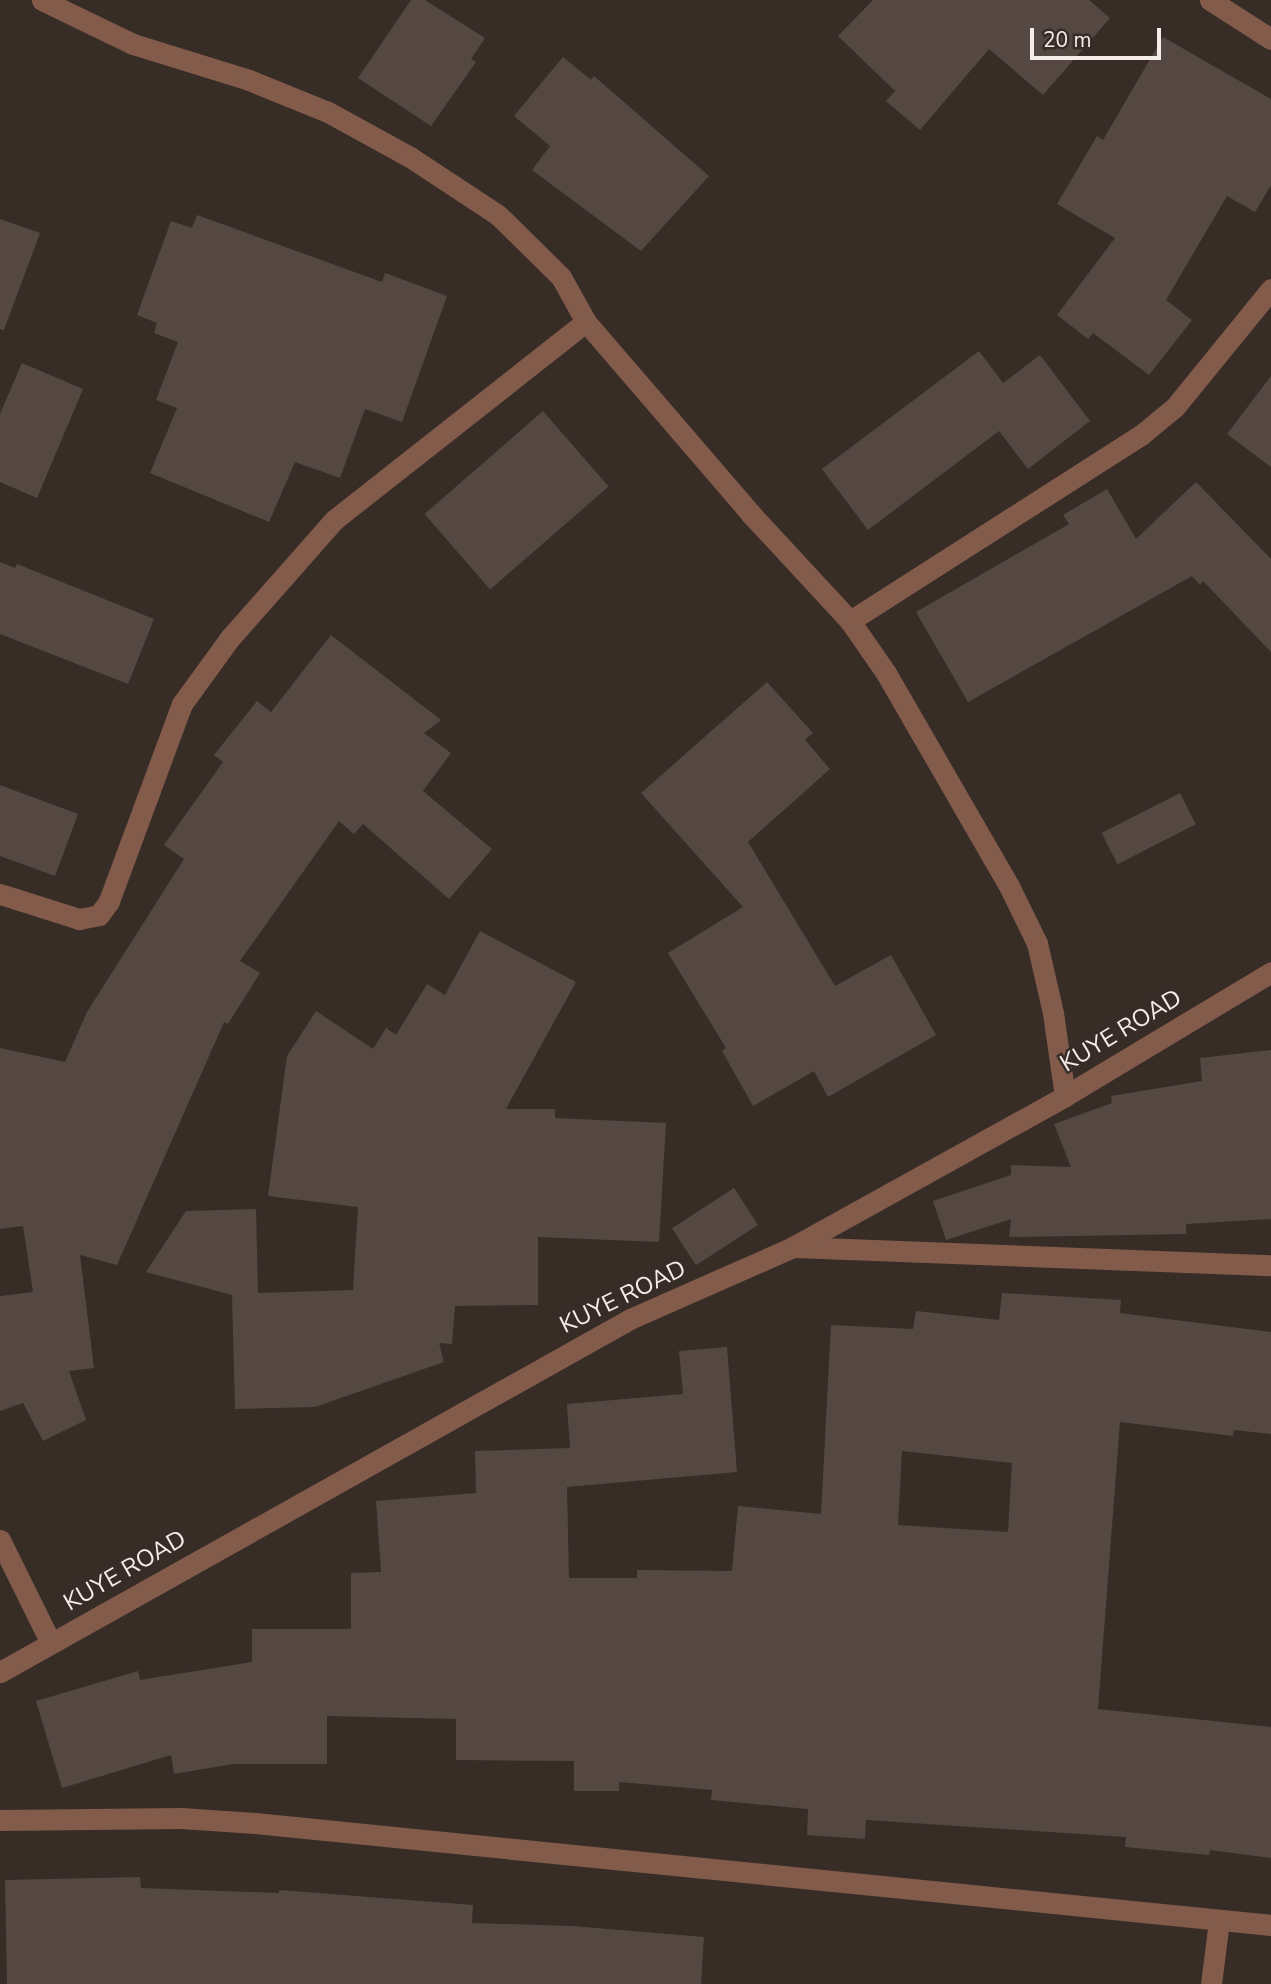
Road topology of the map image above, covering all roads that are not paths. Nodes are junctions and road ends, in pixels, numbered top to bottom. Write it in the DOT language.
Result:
graph roads {
  1 [pos="42,0"];
  2 [pos="1210,0"];
  3 [pos="1271,39"];
  4 [pos="1271,289"];
  5 [pos="586,322"];
  6 [pos="850,621"];
  7 [pos="0,894"];
  8 [pos="1271,972"];
  9 [pos="1065,1096"];
  10 [pos="793,1247"];
  11 [pos="1271,1265"];
  12 [pos="0,1541"];
  13 [pos="51,1643"];
  14 [pos="0,1672"];
  15 [pos="0,1820"];
  16 [pos="1219,1921"];
  17 [pos="1271,1925"];
  18 [pos="1211,1984"];
  1 -- 5 [label="street"];
  2 -- 3 [label="street"];
  4 -- 6 [label="street"];
  5 -- 6 [label="street"];
  5 -- 7 [label="street"];
  6 -- 9 [label="street"];
  8 -- 9 [label="street, KUYE ROAD"];
  9 -- 10 [label="street, KUYE ROAD"];
  10 -- 11 [label="street"];
  10 -- 13 [label="street, KUYE ROAD"];
  12 -- 13 [label="street"];
  13 -- 14 [label="street, KUYE ROAD"];
  15 -- 16 [label="street"];
  16 -- 17 [label="street"];
  16 -- 18 [label="street"];
}
